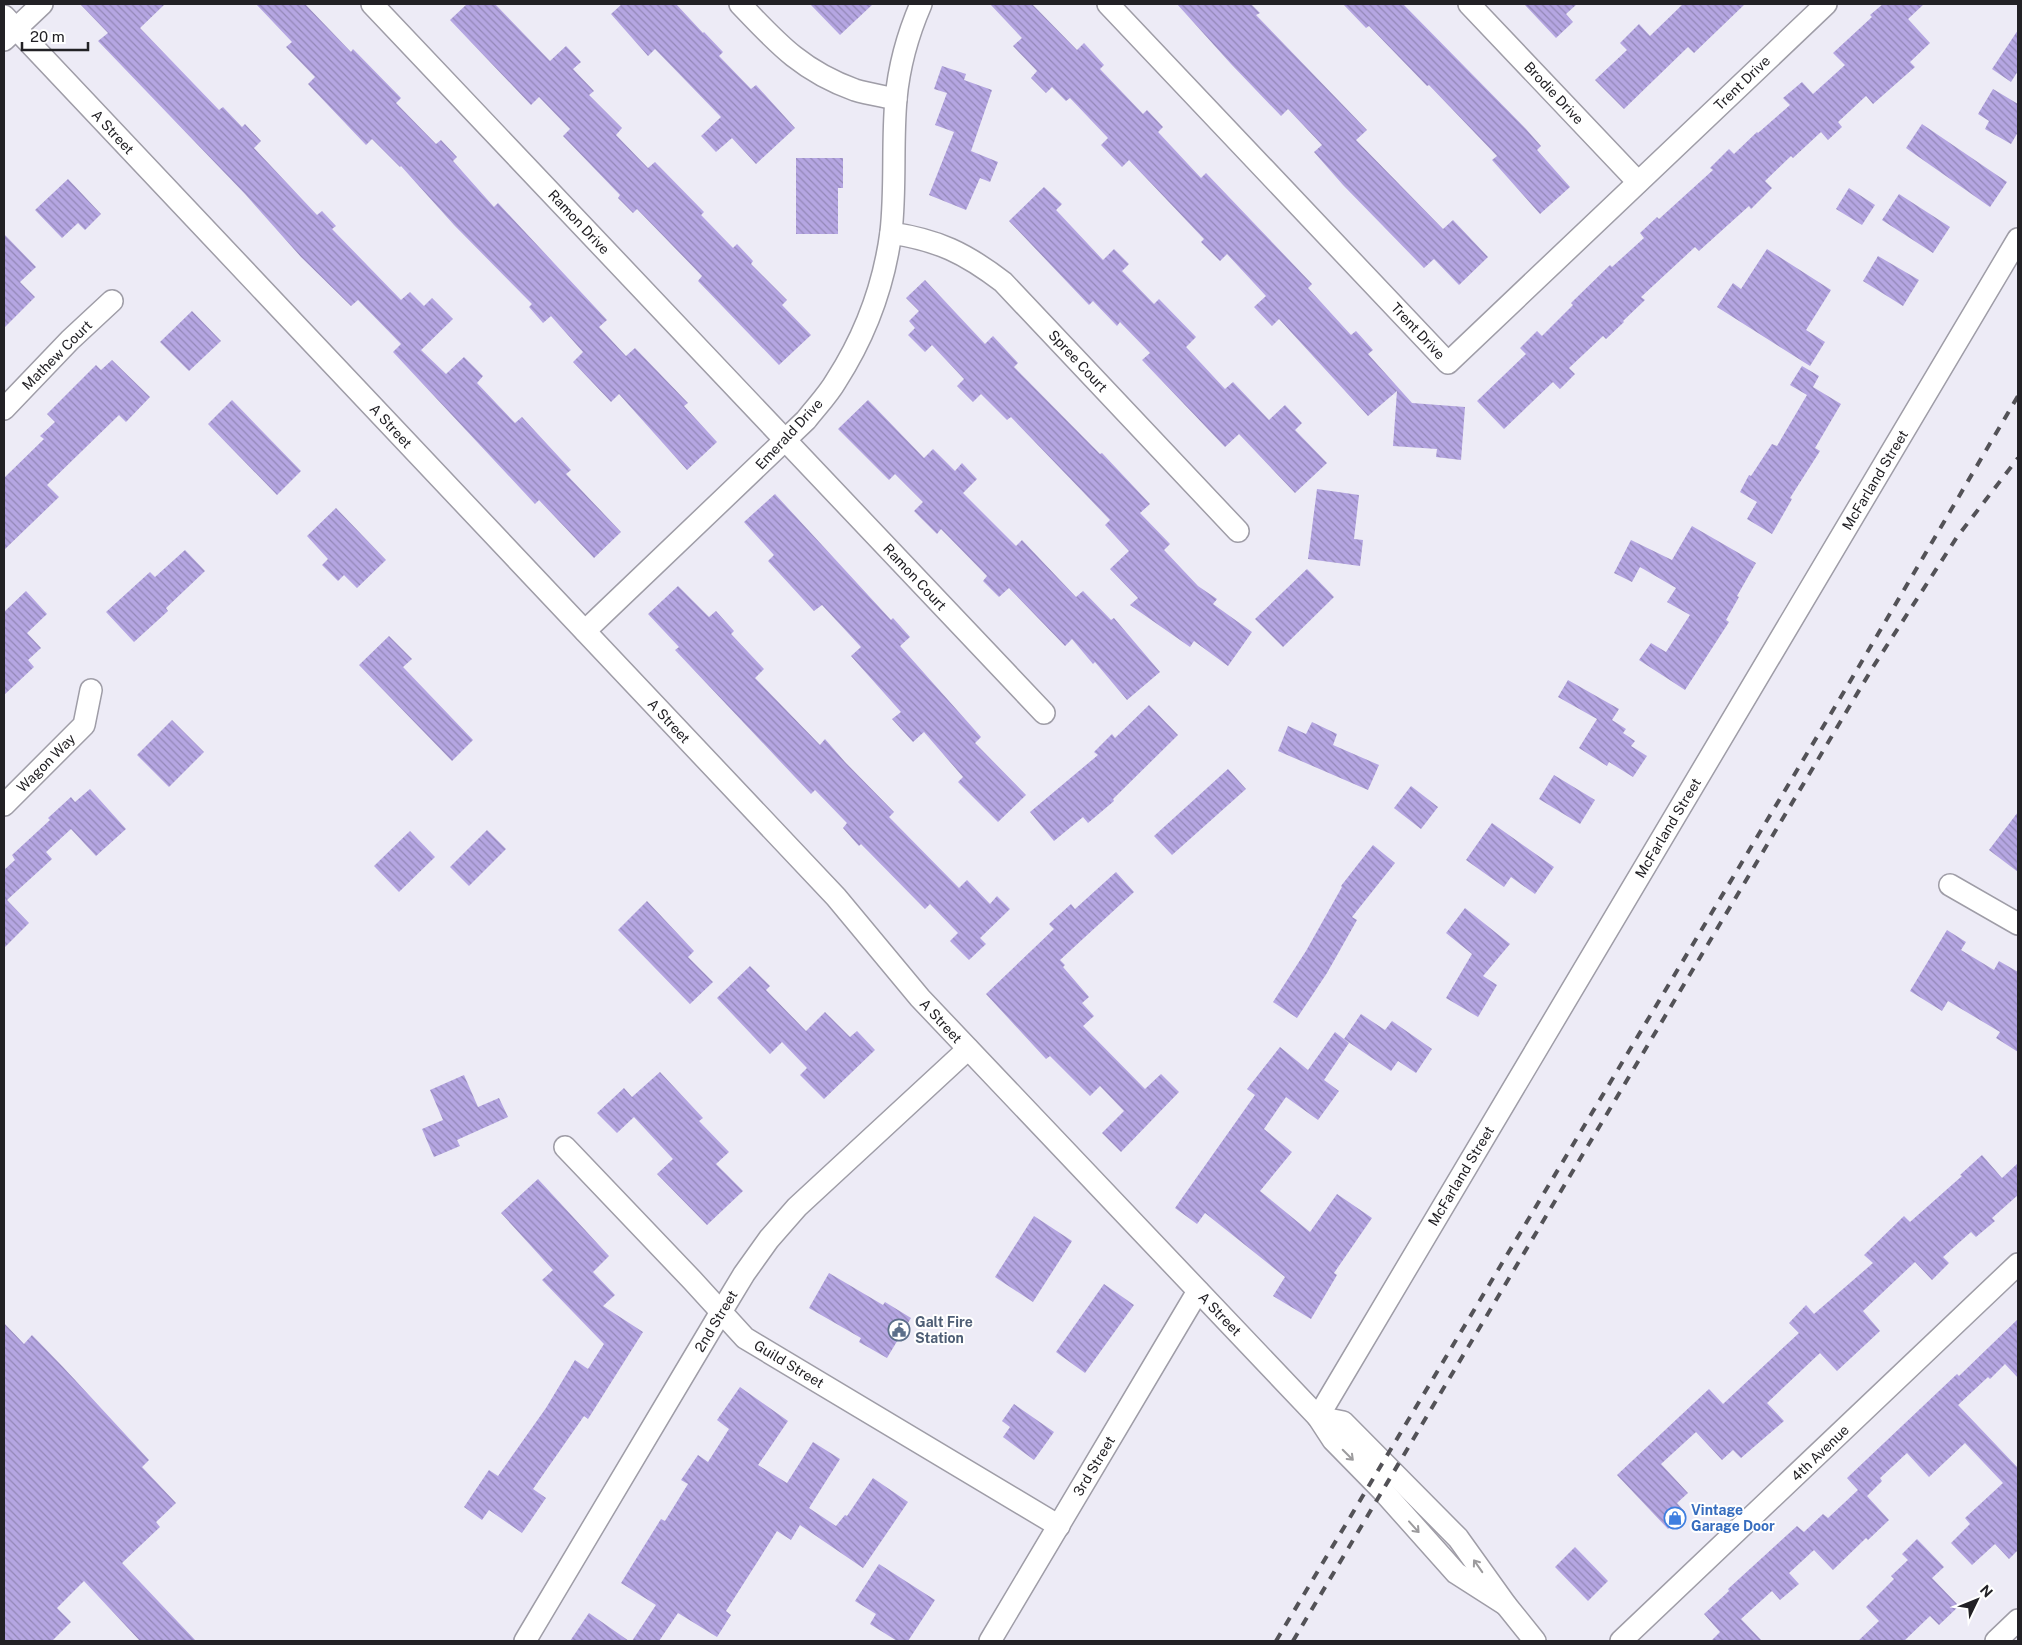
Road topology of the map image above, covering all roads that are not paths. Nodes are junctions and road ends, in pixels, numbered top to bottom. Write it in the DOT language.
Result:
graph roads {
  1 [pos="42,4"];
  2 [pos="372,4"];
  3 [pos="740,4"];
  4 [pos="921,4"];
  5 [pos="1108,4"];
  6 [pos="1469,4"];
  7 [pos="1826,4"];
  8 [pos="8,28"];
  9 [pos="896,99"];
  10 [pos="1638,182"];
  11 [pos="891,233"];
  12 [pos="2018,239"];
  13 [pos="112,301"];
  14 [pos="4,409"];
  15 [pos="786,441"];
  16 [pos="1238,531"];
  17 [pos="585,630"];
  18 [pos="91,690"];
  19 [pos="1044,714"];
  20 [pos="4,805"];
  21 [pos="1950,885"];
  22 [pos="2018,924"];
  23 [pos="968,1049"];
  24 [pos="565,1147"];
  25 [pos="2018,1264"];
  26 [pos="1198,1291"];
  27 [pos="721,1312"];
  28 [pos="1318,1417"];
  29 [pos="1059,1526"];
  30 [pos="2018,1620"];
  31 [pos="525,1641"];
  32 [pos="990,1641"];
  33 [pos="1535,1641"];
  34 [pos="1621,1641"];
  35 [pos="1996,1641"];
  1 -- 8 [label="street"];
  2 -- 15 [label="street, Ramon Drive"];
  3 -- 9 [label="street"];
  4 -- 9 [label="street, Emerald Drive"];
  5 -- 10 [label="street, Trent Drive"];
  6 -- 10 [label="street, Brodie Drive"];
  7 -- 10 [label="street, Trent Drive"];
  8 -- 17 [label="street, A Street"];
  9 -- 11 [label="street, Emerald Drive"];
  11 -- 15 [label="street, Emerald Drive"];
  11 -- 16 [label="street, Spree Court"];
  12 -- 28 [label="street, McFarland Street"];
  13 -- 14 [label="street, Mathew Court"];
  15 -- 17 [label="street, Emerald Drive"];
  15 -- 19 [label="street, Ramon Court"];
  17 -- 23 [label="street, A Street"];
  18 -- 20 [label="street, Wagon Way"];
  21 -- 22 [label="street"];
  23 -- 26 [label="street, A Street"];
  23 -- 27 [label="street, 2nd Street"];
  24 -- 27 [label="street, Guild Street"];
  25 -- 34 [label="street, 4th Avenue"];
  26 -- 28 [label="street, A Street"];
  26 -- 29 [label="street, 3rd Street"];
  27 -- 29 [label="street, Guild Street"];
  27 -- 31 [label="street, 2nd Street"];
  28 -- 33 [label="street"];
  29 -- 32 [label="street, 3rd Street"];
  30 -- 35 [label="street"];
}
